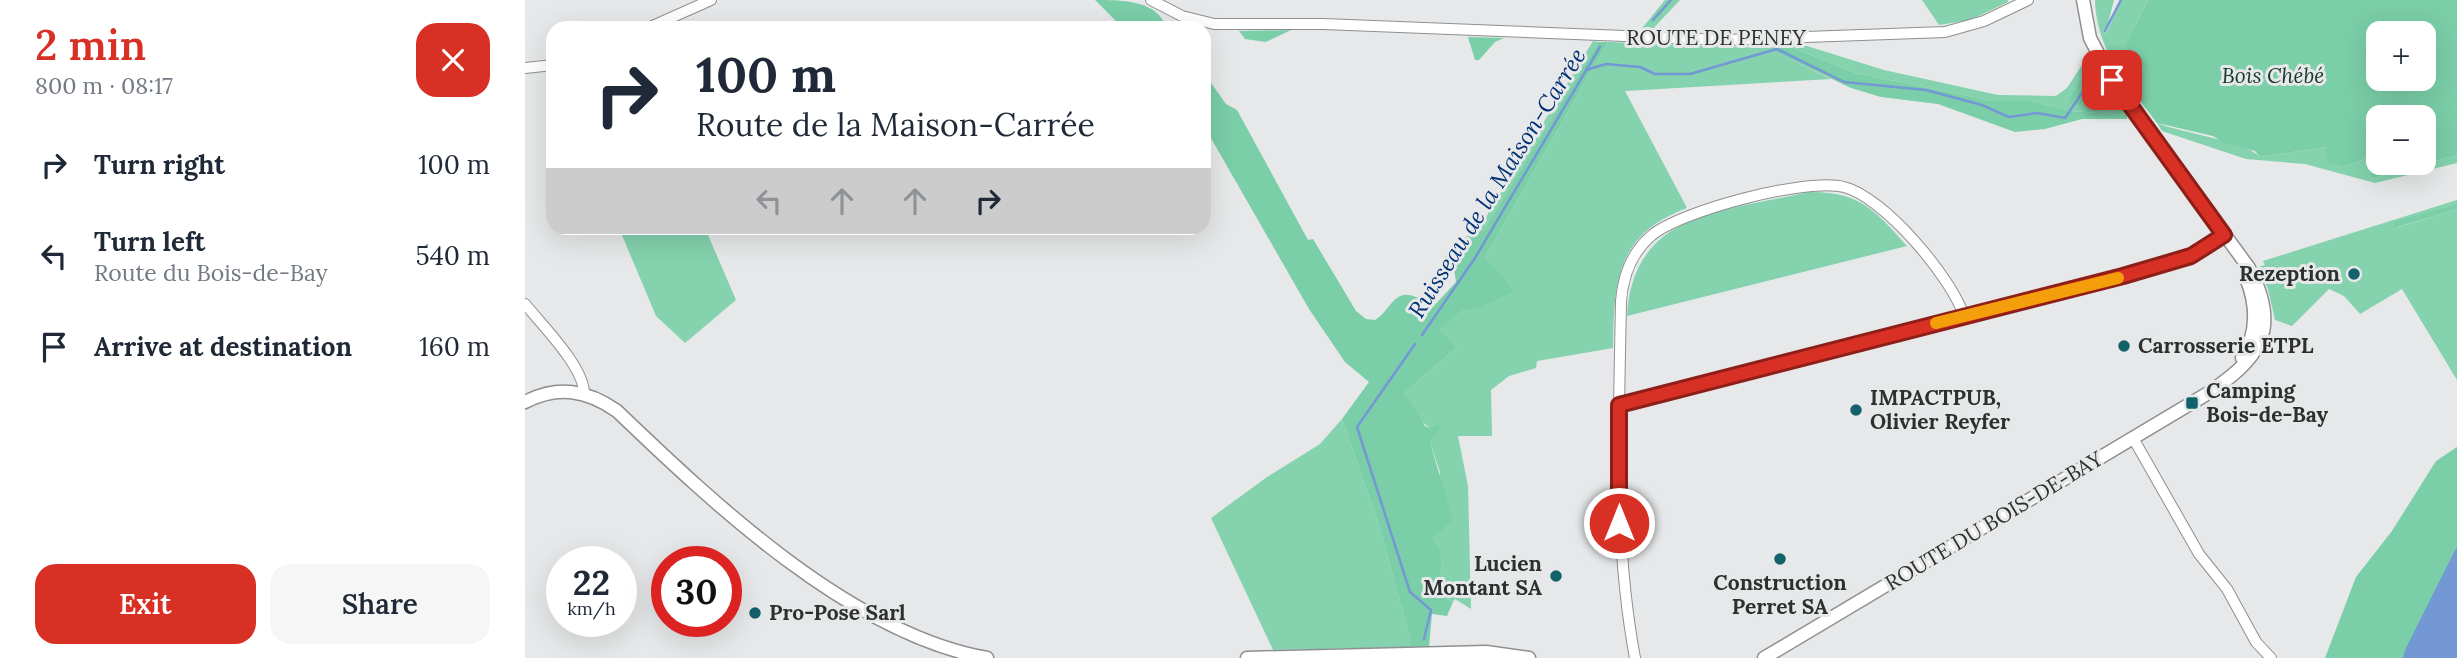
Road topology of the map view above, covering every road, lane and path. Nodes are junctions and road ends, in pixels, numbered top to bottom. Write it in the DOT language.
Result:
graph roads {
  1 [pos="711,0"];
  2 [pos="1151,0"];
  3 [pos="2028,0"];
  4 [pos="2083,0"];
  5 [pos="664,21"];
  6 [pos="1203,21"];
  7 [pos="1211,23"];
  8 [pos="546,66"];
  9 [pos="525,68"];
  10 [pos="2224,235"];
  11 [pos="525,304"];
  12 [pos="1964,316"];
  13 [pos="584,393"];
  14 [pos="525,402"];
  15 [pos="1619,405"];
  16 [pos="2133,438"];
  17 [pos="987,658"];
  18 [pos="1247,658"];
  19 [pos="1529,658"];
  20 [pos="1636,658"];
  21 [pos="1764,658"];
  22 [pos="2271,658"];
  1 -- 5 [label="street"];
  2 -- 6 [label="street, ROUTE DE PENEY"];
  3 -- 7 [label="street, ROUTE DE PENEY"];
  4 -- 10 [label="main road, ROUTE DU BOIS-DE-BAY"];
  8 -- 9 [label="street"];
  10 -- 12 [label="street"];
  10 -- 16 [label="main road, ROUTE DU BOIS-DE-BAY"];
  11 -- 13 [label="street"];
  12 -- 15 [label="street"];
  12 -- 15 [label="street"];
  13 -- 14 [label="main road"];
  13 -- 17 [label="main road"];
  15 -- 20 [label="street"];
  16 -- 21 [label="main road, ROUTE DU BOIS-DE-BAY"];
  16 -- 22 [label="street"];
  18 -- 19 [label="main road"];
}
